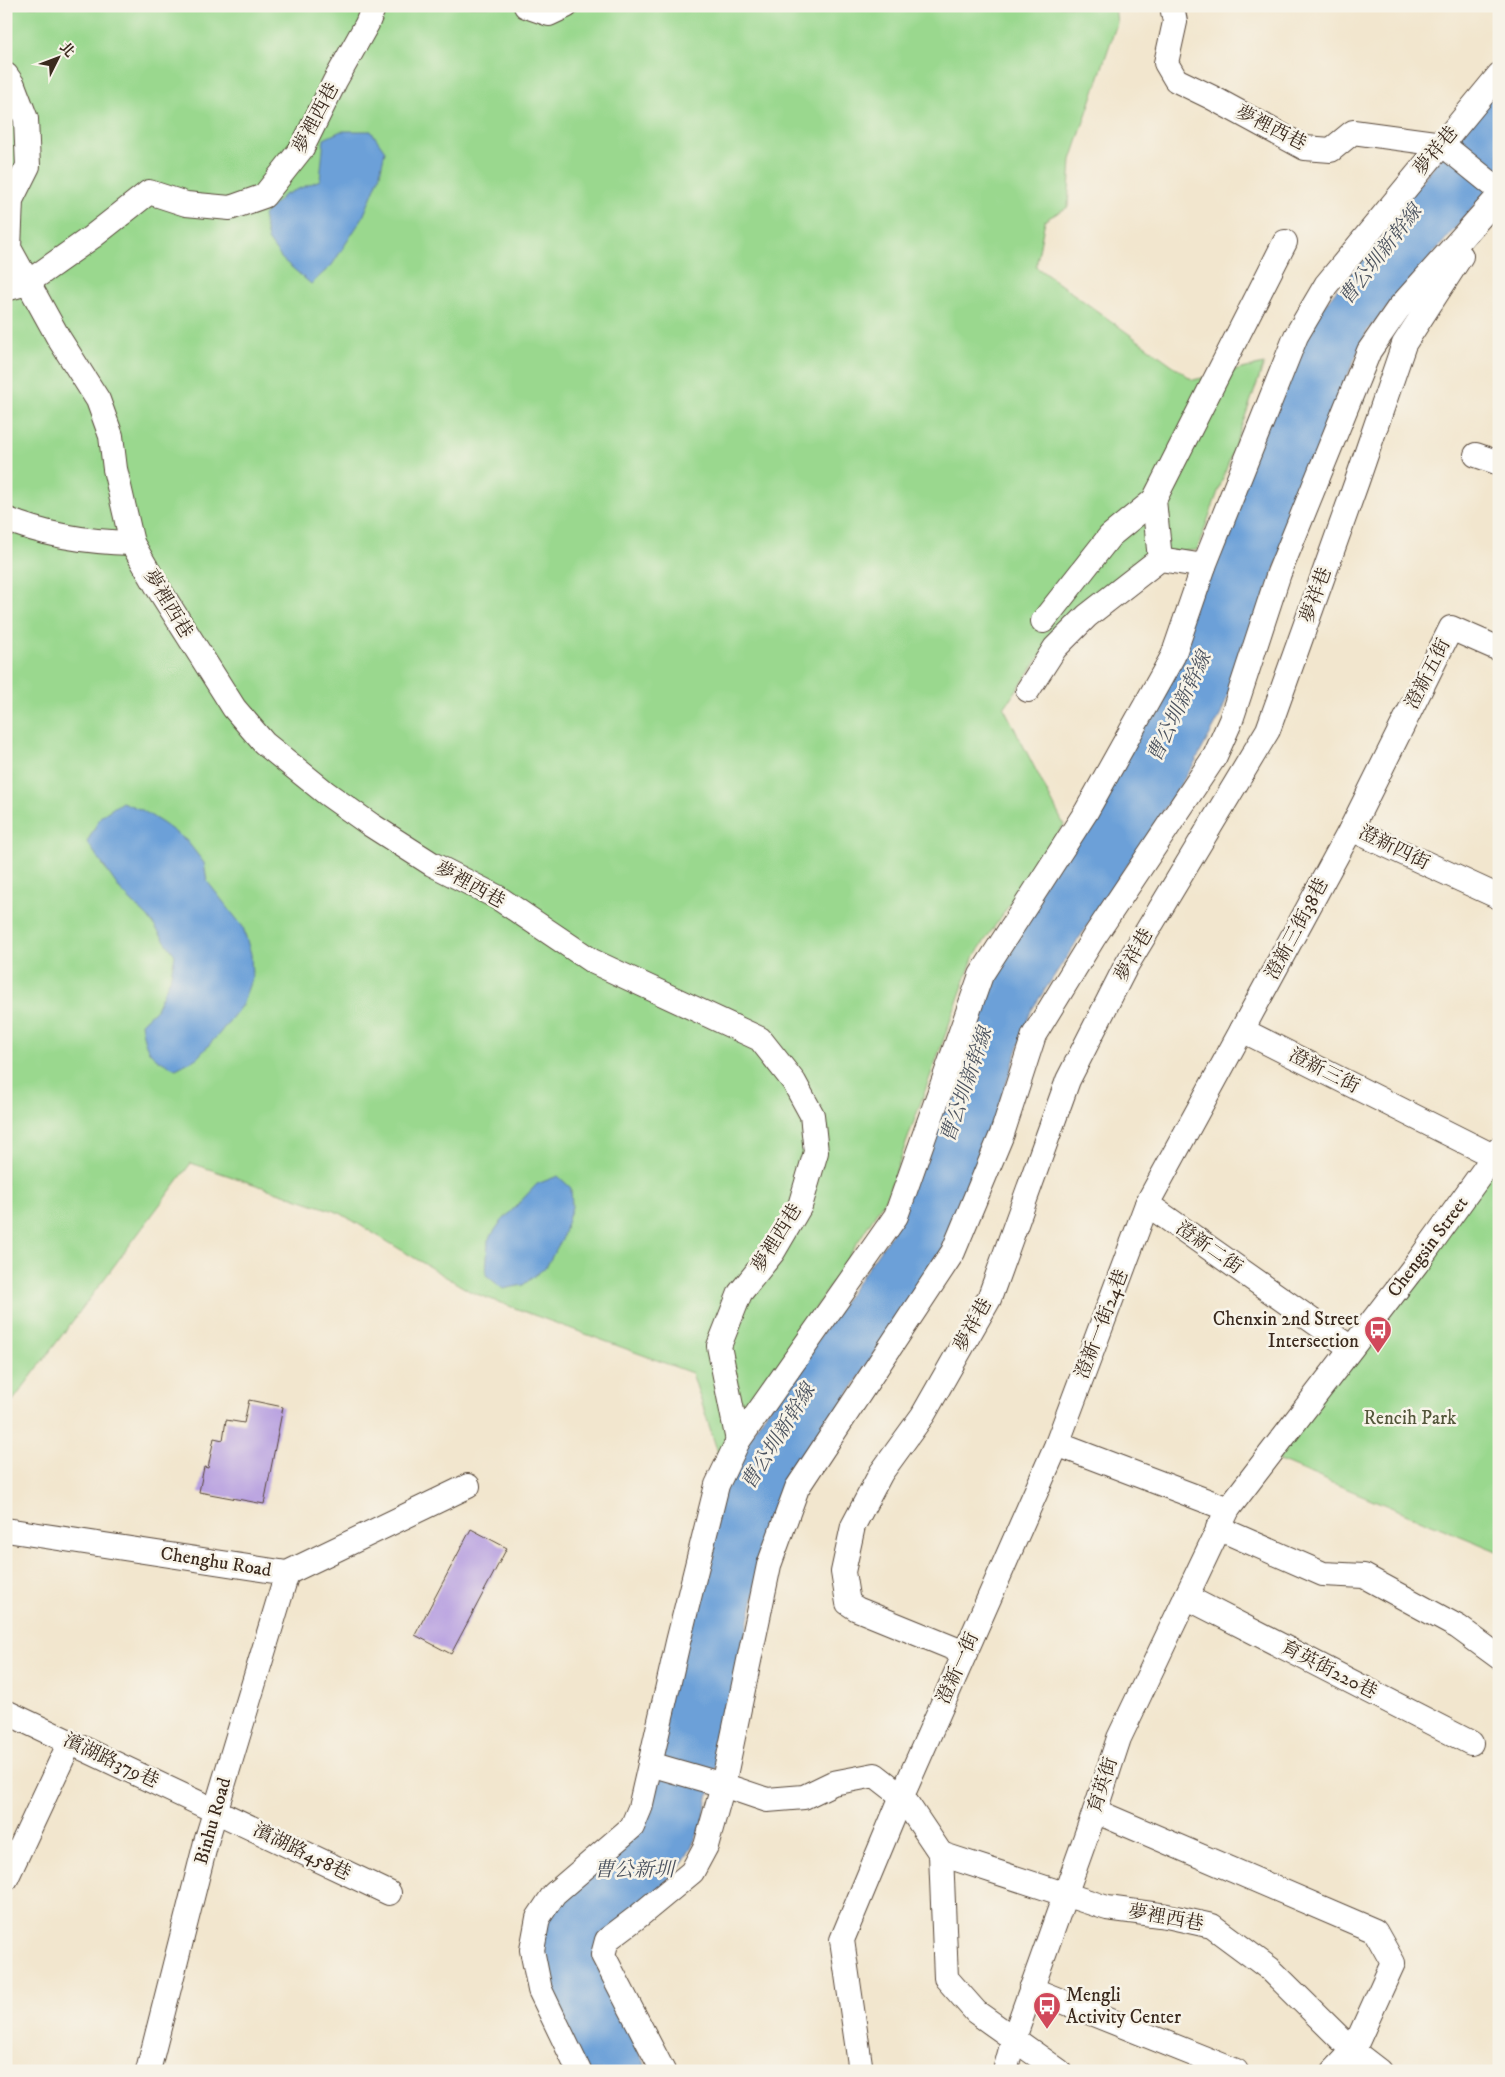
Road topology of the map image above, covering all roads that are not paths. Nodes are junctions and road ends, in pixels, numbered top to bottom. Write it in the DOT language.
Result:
graph roads {
  1 [pos="374,6"];
  2 [pos="526,6"];
  3 [pos="566,6"];
  4 [pos="1172,6"];
  5 [pos="6,75"];
  6 [pos="1499,75"];
  7 [pos="1442,144"];
  8 [pos="1499,190"];
  9 [pos="1499,197"];
  10 [pos="1285,242"];
  11 [pos="17,286"];
  12 [pos="1476,455"];
  13 [pos="1499,463"];
  14 [pos="1154,500"];
  15 [pos="6,519"];
  16 [pos="132,543"];
  17 [pos="1160,559"];
  18 [pos="1204,566"];
  19 [pos="1043,621"];
  20 [pos="1499,649"];
  21 [pos="1028,690"];
  22 [pos="1395,739"];
  23 [pos="1351,829"];
  24 [pos="1499,897"];
  25 [pos="1242,1030"];
  26 [pos="1497,1153"];
  27 [pos="1147,1204"];
  28 [pos="1351,1348"];
  29 [pos="738,1441"];
  30 [pos="1057,1444"];
  31 [pos="468,1486"];
  32 [pos="1223,1519"];
  33 [pos="6,1530"];
  34 [pos="287,1573"];
  35 [pos="1186,1597"];
  36 [pos="965,1653"];
  37 [pos="1499,1657"];
  38 [pos="6,1712"];
  39 [pos="70,1742"];
  40 [pos="1471,1743"];
  41 [pos="650,1764"];
  42 [pos="723,1785"];
  43 [pos="902,1796"];
  44 [pos="216,1810"];
  45 [pos="1095,1811"];
  46 [pos="941,1854"];
  47 [pos="6,1879"];
  48 [pos="389,1894"];
  49 [pos="1065,1894"];
  50 [pos="1032,1989"];
  51 [pos="1014,2038"];
  52 [pos="1353,2051"];
  53 [pos="148,2071"];
  54 [pos="579,2071"];
  55 [pos="662,2071"];
  56 [pos="861,2071"];
  57 [pos="1004,2071"];
  58 [pos="1059,2071"];
  59 [pos="1236,2071"];
  60 [pos="1334,2071"];
  61 [pos="1379,2071"];
  1 -- 11 [label="street, 夢裡西巷"];
  2 -- 3 [label="street"];
  4 -- 7 [label="street, 夢裡西巷"];
  5 -- 11 [label="street, 夢裡西巷"];
  6 -- 7 [label="street, 夢祥巷"];
  7 -- 8 [label="street"];
  7 -- 18 [label="street, 夢祥巷"];
  9 -- 36 [label="street, 夢祥巷"];
  9 -- 42 [label="street"];
  10 -- 14 [label="street"];
  11 -- 16 [label="street, 夢裡西巷"];
  12 -- 13 [label="street"];
  14 -- 17 [label="street"];
  14 -- 19 [label="street"];
  15 -- 16 [label="street"];
  16 -- 29 [label="street, 夢裡西巷"];
  17 -- 18 [label="street"];
  17 -- 21 [label="street"];
  18 -- 29 [label="street, 夢祥巷"];
  20 -- 22 [label="street, 澄新五街"];
  22 -- 23 [label="street, 澄新四街"];
  23 -- 24 [label="street, 澄新四街"];
  23 -- 25 [label="street, 澄新三街38巷"];
  25 -- 26 [label="street, 澄新三街"];
  25 -- 27 [label="street"];
  26 -- 28 [label="street, Chengsin Street"];
  27 -- 28 [label="street, 澄新二街"];
  27 -- 30 [label="street, 澄新一街24巷"];
  28 -- 32 [label="street, Chengsin Street"];
  29 -- 41 [label="street, 夢祥巷"];
  30 -- 32 [label="street"];
  30 -- 36 [label="street, 澄新一街"];
  31 -- 34 [label="street, Chenghu Road"];
  32 -- 35 [label="street, 育英街"];
  32 -- 37 [label="street"];
  33 -- 34 [label="street, Chenghu Road"];
  34 -- 44 [label="street, Binhu Road"];
  35 -- 40 [label="street, 育英街220巷"];
  35 -- 45 [label="street, 育英街"];
  36 -- 43 [label="street, 澄新一街"];
  38 -- 39 [label="street, 濱湖路379巷"];
  39 -- 44 [label="street, 濱湖路379巷"];
  39 -- 47 [label="street"];
  41 -- 42 [label="street"];
  41 -- 54 [label="street, 夢祥巷"];
  42 -- 43 [label="street"];
  42 -- 55 [label="street"];
  43 -- 46 [label="street"];
  43 -- 56 [label="street, 澄新一街"];
  44 -- 48 [label="street, 濱湖路458巷"];
  44 -- 53 [label="street, Binhu Road"];
  45 -- 49 [label="street, 育英街"];
  45 -- 52 [label="street"];
  46 -- 49 [label="street, 夢裡西巷"];
  46 -- 51 [label="street"];
  49 -- 50 [label="street, 育英街"];
  49 -- 52 [label="street, 夢裡西巷"];
  50 -- 51 [label="street, 育英街"];
  50 -- 59 [label="street"];
  51 -- 57 [label="street, 育英街"];
  51 -- 58 [label="street"];
  52 -- 60 [label="street"];
  52 -- 61 [label="street, 夢裡西巷"];
}
